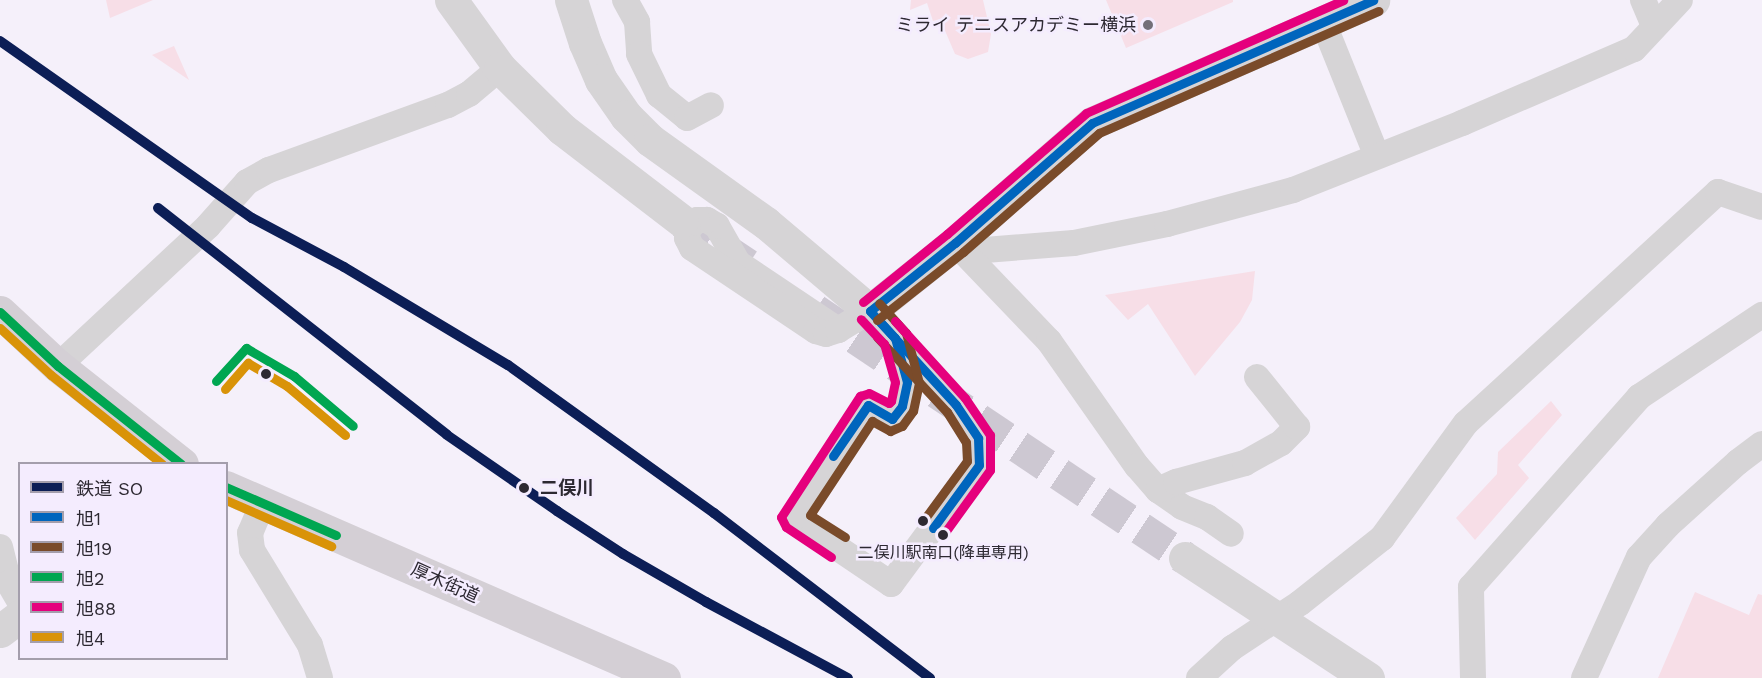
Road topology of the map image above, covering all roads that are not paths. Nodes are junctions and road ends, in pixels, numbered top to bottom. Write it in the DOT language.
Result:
graph roads {
  1 [pos="451,0"];
  2 [pos="571,0"];
  3 [pos="625,0"];
  4 [pos="1374,0"];
  5 [pos="1643,0"];
  6 [pos="1680,0"];
  7 [pos="1323,22"];
  8 [pos="1654,26"];
  9 [pos="500,68"];
  10 [pos="711,105"];
  11 [pos="1377,156"];
  12 [pos="1762,207"];
  13 [pos="682,221"];
  14 [pos="955,243"];
  15 [pos="870,311"];
  16 [pos="0,312"];
  17 [pos="1762,315"];
  18 [pos="838,330"];
  19 [pos="895,338"];
  20 [pos="58,366"];
  21 [pos="1257,377"];
  22 [pos="1762,444"];
  23 [pos="180,462"];
  24 [pos="228,489"];
  25 [pos="1158,490"];
  26 [pos="262,505"];
  27 [pos="1231,534"];
  28 [pos="0,547"];
  29 [pos="1185,558"];
  30 [pos="18,599"];
  31 [pos="18,618"];
  32 [pos="1277,618"];
  33 [pos="0,631"];
  34 [pos="1209,675"];
  35 [pos="320,678"];
  36 [pos="334,678"];
  37 [pos="664,678"];
  38 [pos="1368,678"];
  39 [pos="1473,678"];
  40 [pos="1584,678"];
  1 -- 9 [label="street"];
  2 -- 15 [label="street"];
  3 -- 10 [label="street"];
  4 -- 7 [label="street"];
  5 -- 8 [label="street"];
  6 -- 8 [label="street"];
  7 -- 11 [label="street"];
  7 -- 14 [label="street"];
  8 -- 11 [label="street"];
  9 -- 13 [label="street"];
  9 -- 20 [label="street"];
  11 -- 14 [label="street"];
  12 -- 32 [label="street"];
  14 -- 15 [label="street"];
  14 -- 25 [label="street"];
  15 -- 18 [label="street"];
  15 -- 19 [label="street"];
  16 -- 20 [label="main road"];
  17 -- 39 [label="street"];
  18 -- 18 [label="street"];
  19 -- 19 [label="street"];
  20 -- 23 [label="main road"];
  21 -- 25 [label="street"];
  22 -- 40 [label="street"];
  24 -- 26 [label="main road, 厚木街道"];
  25 -- 27 [label="street"];
  26 -- 35 [label="street"];
  26 -- 37 [label="main road, 厚木街道"];
  28 -- 30 [label="street"];
  29 -- 32 [label="street"];
  31 -- 33 [label="street"];
  32 -- 34 [label="street"];
  32 -- 38 [label="street"];
  35 -- 36 [label="street"];
}
